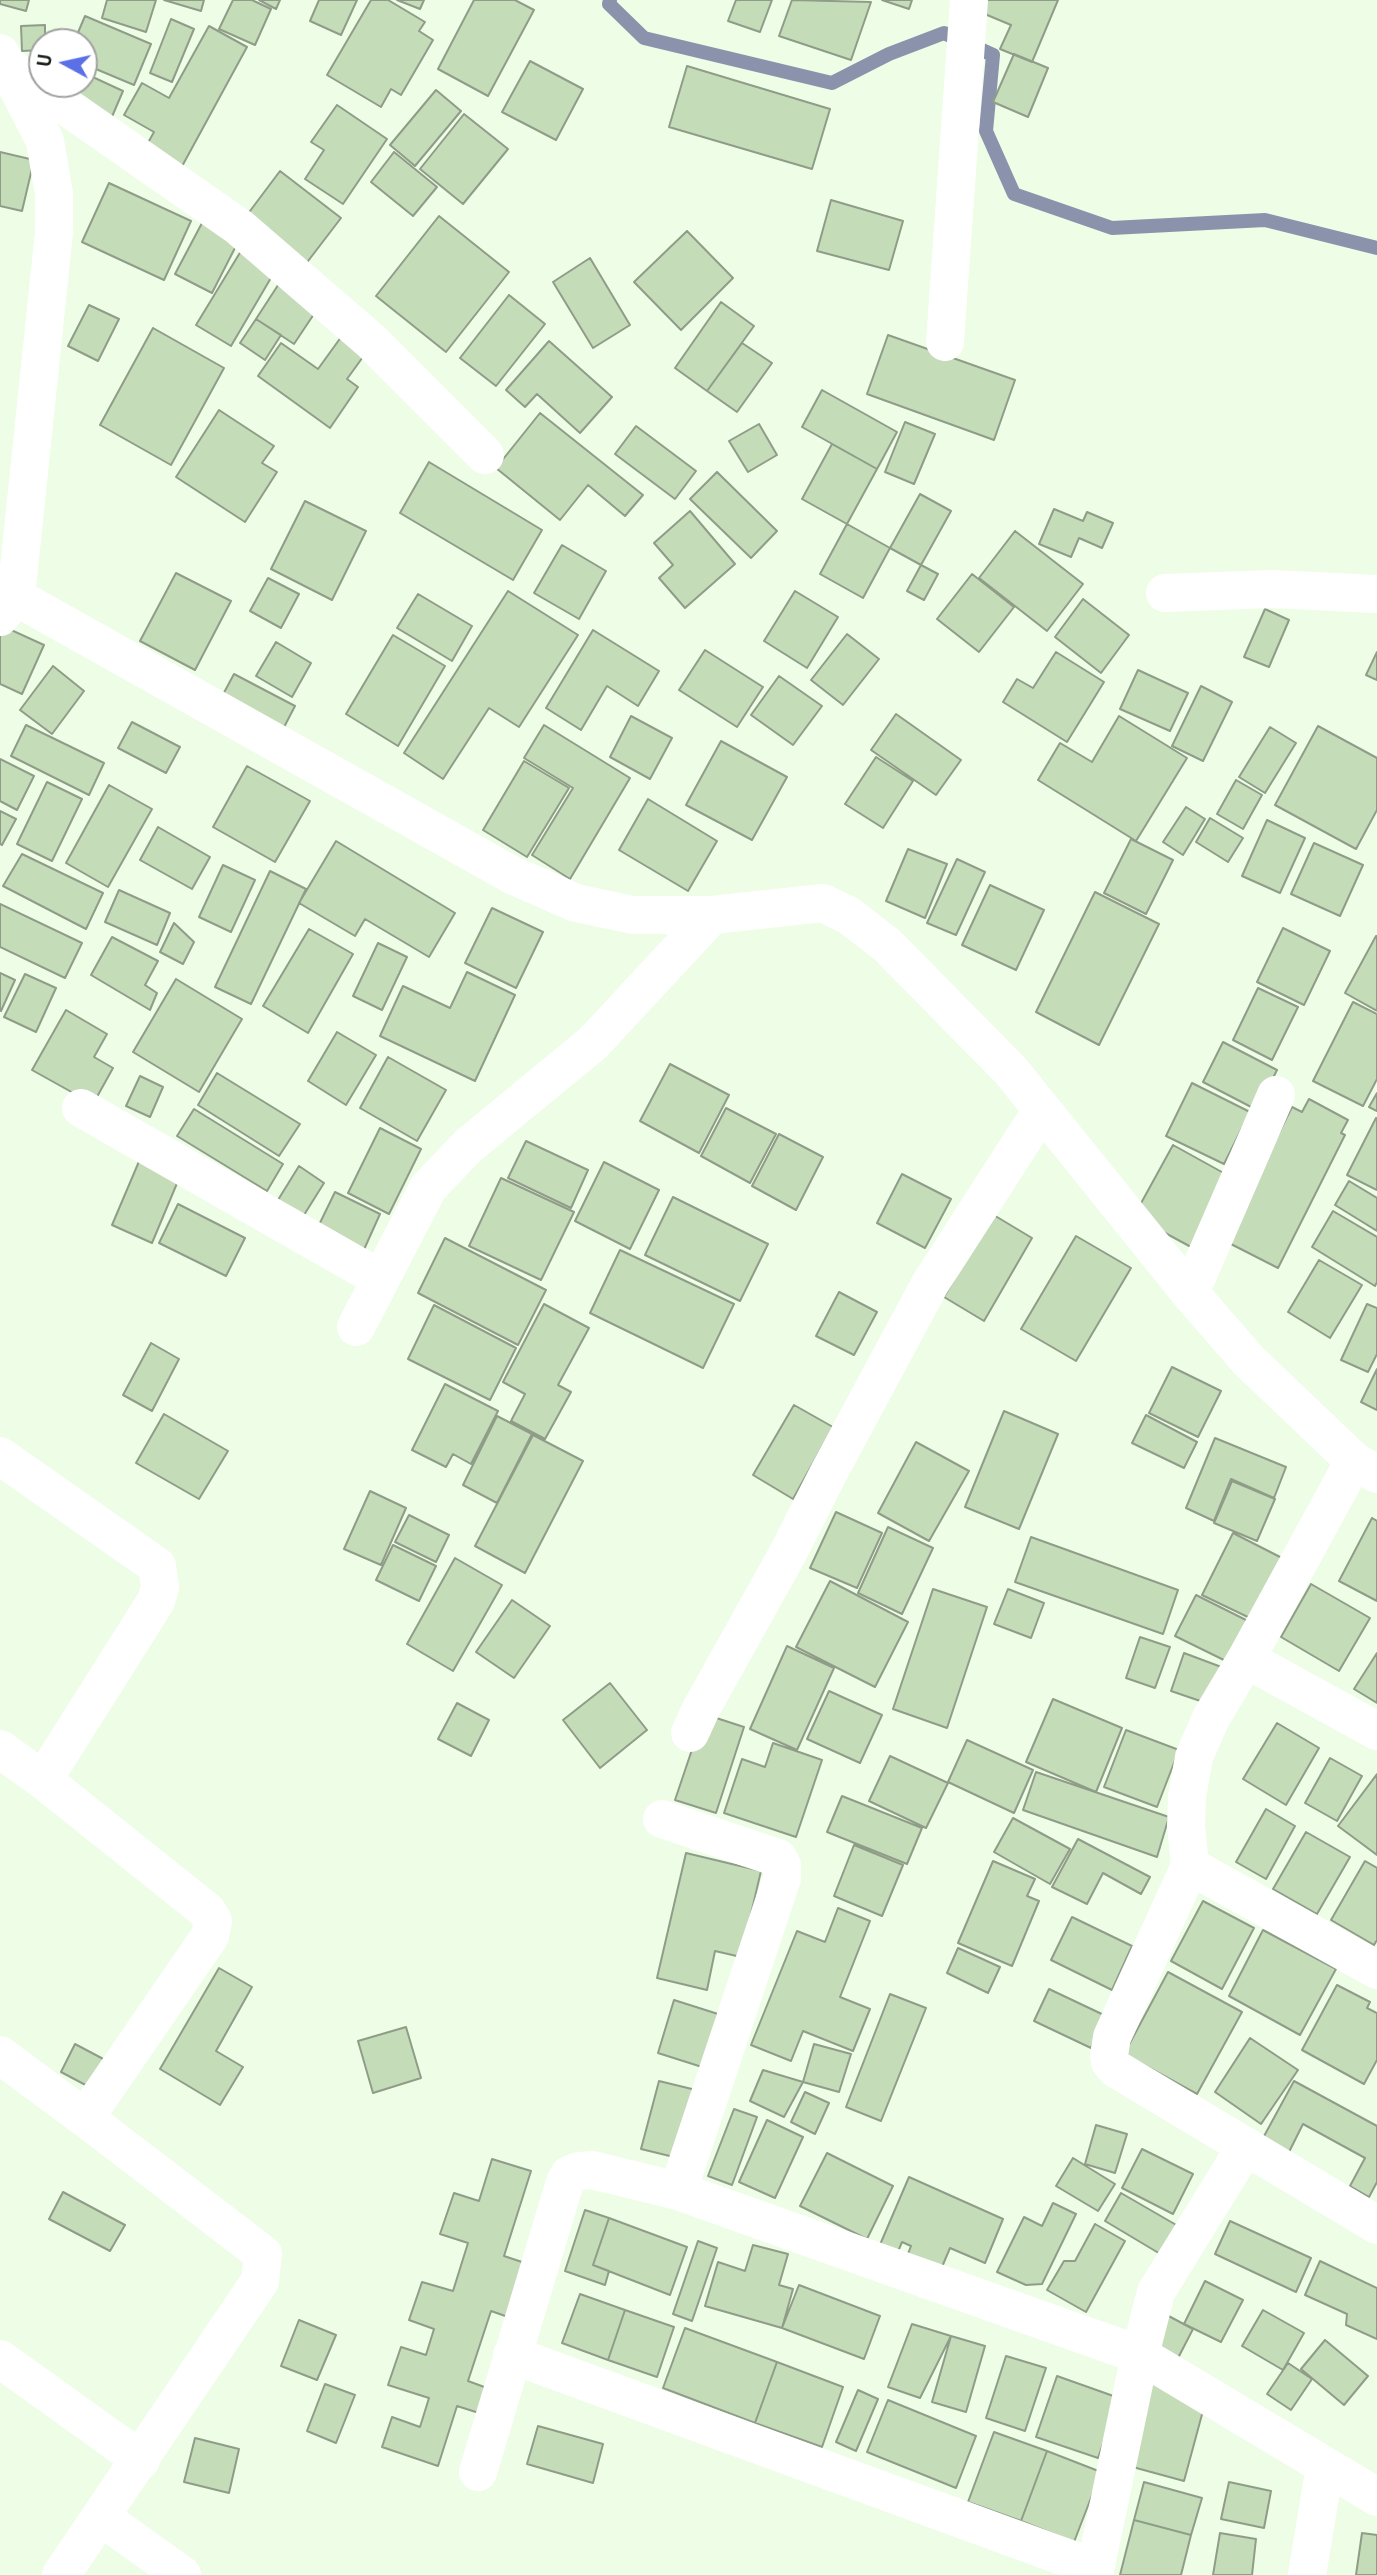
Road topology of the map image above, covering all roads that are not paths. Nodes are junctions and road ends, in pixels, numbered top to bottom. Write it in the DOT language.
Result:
graph roads {
  1 [pos="967,25"];
  2 [pos="4,59"];
  3 [pos="945,342"];
  4 [pos="485,455"];
  5 [pos="1165,593"];
  6 [pos="1377,594"];
  7 [pos="8,607"];
  8 [pos="712,915"];
  9 [pos="1276,1095"];
  10 [pos="81,1108"];
  11 [pos="1042,1110"];
  12 [pos="379,1278"];
  13 [pos="1190,1293"];
  14 [pos="355,1327"];
  15 [pos="0,1456"];
  16 [pos="1365,1468"];
  17 [pos="1246,1659"];
  18 [pos="1377,1731"];
  19 [pos="690,1733"];
  20 [pos="0,1749"];
  21 [pos="43,1780"];
  22 [pos="662,1819"];
  23 [pos="1190,1866"];
  24 [pos="1377,1970"];
  25 [pos="0,2055"];
  26 [pos="85,2118"];
  27 [pos="1246,2146"];
  28 [pos="678,2191"];
  29 [pos="1377,2225"];
  30 [pos="512,2355"];
  31 [pos="1140,2355"];
  32 [pos="0,2359"];
  33 [pos="141,2460"];
  34 [pos="1325,2466"];
  35 [pos="478,2472"];
  36 [pos="1377,2497"];
  37 [pos="101,2518"];
  38 [pos="1094,2572"];
  39 [pos="61,2575"];
  40 [pos="182,2575"];
  41 [pos="1307,2575"];
  1 -- 3 [label="street"];
  2 -- 4 [label="street"];
  2 -- 7 [label="street"];
  5 -- 6 [label="street"];
  7 -- 8 [label="street"];
  8 -- 11 [label="street"];
  8 -- 12 [label="street"];
  9 -- 13 [label="street"];
  10 -- 12 [label="street"];
  11 -- 13 [label="street"];
  11 -- 19 [label="street"];
  12 -- 14 [label="street"];
  13 -- 16 [label="street"];
  15 -- 21 [label="street"];
  16 -- 17 [label="street"];
  17 -- 18 [label="street"];
  17 -- 23 [label="street"];
  20 -- 21 [label="street"];
  21 -- 26 [label="street"];
  22 -- 28 [label="street"];
  23 -- 24 [label="street"];
  23 -- 27 [label="street"];
  25 -- 26 [label="street"];
  26 -- 33 [label="street"];
  27 -- 29 [label="street"];
  27 -- 31 [label="street"];
  28 -- 30 [label="street"];
  28 -- 31 [label="street"];
  30 -- 35 [label="street"];
  30 -- 38 [label="street"];
  31 -- 34 [label="street"];
  31 -- 38 [label="street"];
  32 -- 33 [label="street"];
  33 -- 37 [label="street"];
  34 -- 36 [label="street"];
  34 -- 41 [label="street"];
  37 -- 39 [label="street"];
  37 -- 40 [label="street"];
}
